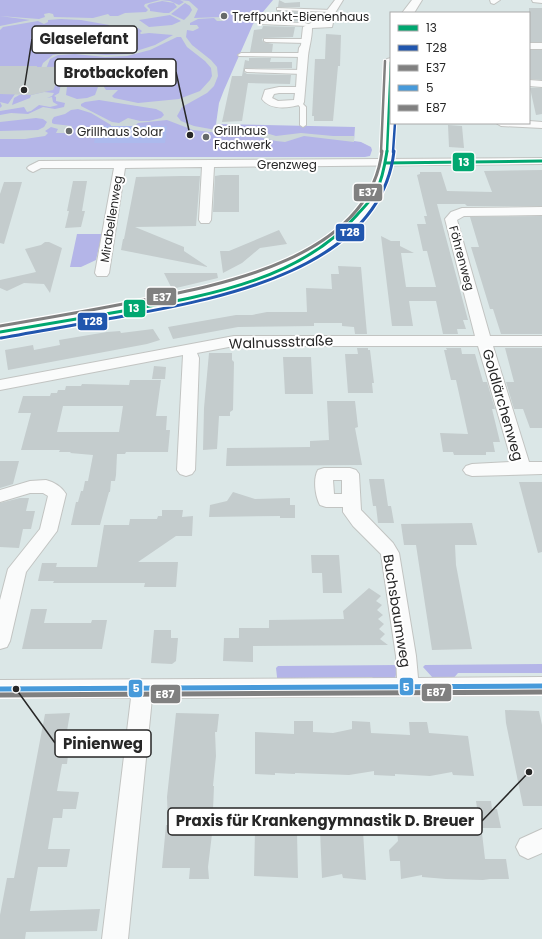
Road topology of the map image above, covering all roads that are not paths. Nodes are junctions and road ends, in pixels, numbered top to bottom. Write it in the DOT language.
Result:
graph roads {
  1 [pos="339,0"];
  2 [pos="417,0"];
  3 [pos="536,0"];
  4 [pos="542,0"];
  5 [pos="279,9"];
  6 [pos="332,11"];
  7 [pos="409,12"];
  8 [pos="262,23"];
  9 [pos="307,33"];
  10 [pos="266,40"];
  11 [pos="530,46"];
  12 [pos="542,46"];
  13 [pos="241,55"];
  14 [pos="303,55"];
  15 [pos="247,70"];
  16 [pos="303,72"];
  17 [pos="390,79"];
  18 [pos="530,83"];
  19 [pos="542,84"];
  20 [pos="299,90"];
  21 [pos="299,102"];
  22 [pos="522,124"];
  23 [pos="303,125"];
  24 [pos="542,125"];
  25 [pos="542,162"];
  26 [pos="385,163"];
  27 [pos="208,164"];
  28 [pos="120,165"];
  29 [pos="33,168"];
  30 [pos="542,211"];
  31 [pos="205,220"];
  32 [pos="102,274"];
  33 [pos="0,332"];
  34 [pos="484,341"];
  35 [pos="542,341"];
  36 [pos="188,349"];
  37 [pos="0,385"];
  38 [pos="522,468"];
  39 [pos="542,468"];
  40 [pos="186,470"];
  41 [pos="472,470"];
  42 [pos="0,496"];
  43 [pos="351,500"];
  44 [pos="0,641"];
  45 [pos="542,686"];
  46 [pos="408,687"];
  47 [pos="0,689"];
  48 [pos="143,689"];
  49 [pos="115,939"];
  1 -- 6 [label="street"];
  2 -- 7 [label="street"];
  3 -- 4 [label="street"];
  5 -- 6 [label="lane"];
  6 -- 9 [label="street"];
  8 -- 9 [label="lane"];
  9 -- 10 [label="lane"];
  9 -- 14 [label="street"];
  11 -- 12 [label="street"];
  13 -- 14 [label="lane"];
  14 -- 16 [label="street"];
  15 -- 16 [label="lane"];
  16 -- 20 [label="street"];
  17 -- 26 [label="street"];
  18 -- 19 [label="street"];
  20 -- 21 [label="street"];
  20 -- 21 [label="street"];
  21 -- 23 [label="lane"];
  22 -- 24 [label="street"];
  25 -- 26 [label="street, Grenzweg"];
  26 -- 27 [label="street, Grenzweg"];
  26 -- 33 [label="street"];
  27 -- 28 [label="street, Grenzweg"];
  27 -- 31 [label="street"];
  28 -- 29 [label="street, Grenzweg"];
  28 -- 32 [label="street, Mirabellenweg"];
  30 -- 34 [label="street, Föhrenweg"];
  34 -- 35 [label="street, Walnussstraße"];
  34 -- 36 [label="street, Walnussstraße"];
  34 -- 38 [label="street, Goldlärchenweg"];
  36 -- 37 [label="street, Walnussstraße"];
  36 -- 40 [label="street"];
  38 -- 39 [label="street, Goldlärchenweg"];
  38 -- 41 [label="street, Goldlärchenweg"];
  42 -- 44 [label="street"];
  43 -- 46 [label="street, Buchsbaumweg"];
  45 -- 46 [label="street"];
  46 -- 48 [label="street"];
  47 -- 48 [label="street"];
  48 -- 49 [label="street"];
}
